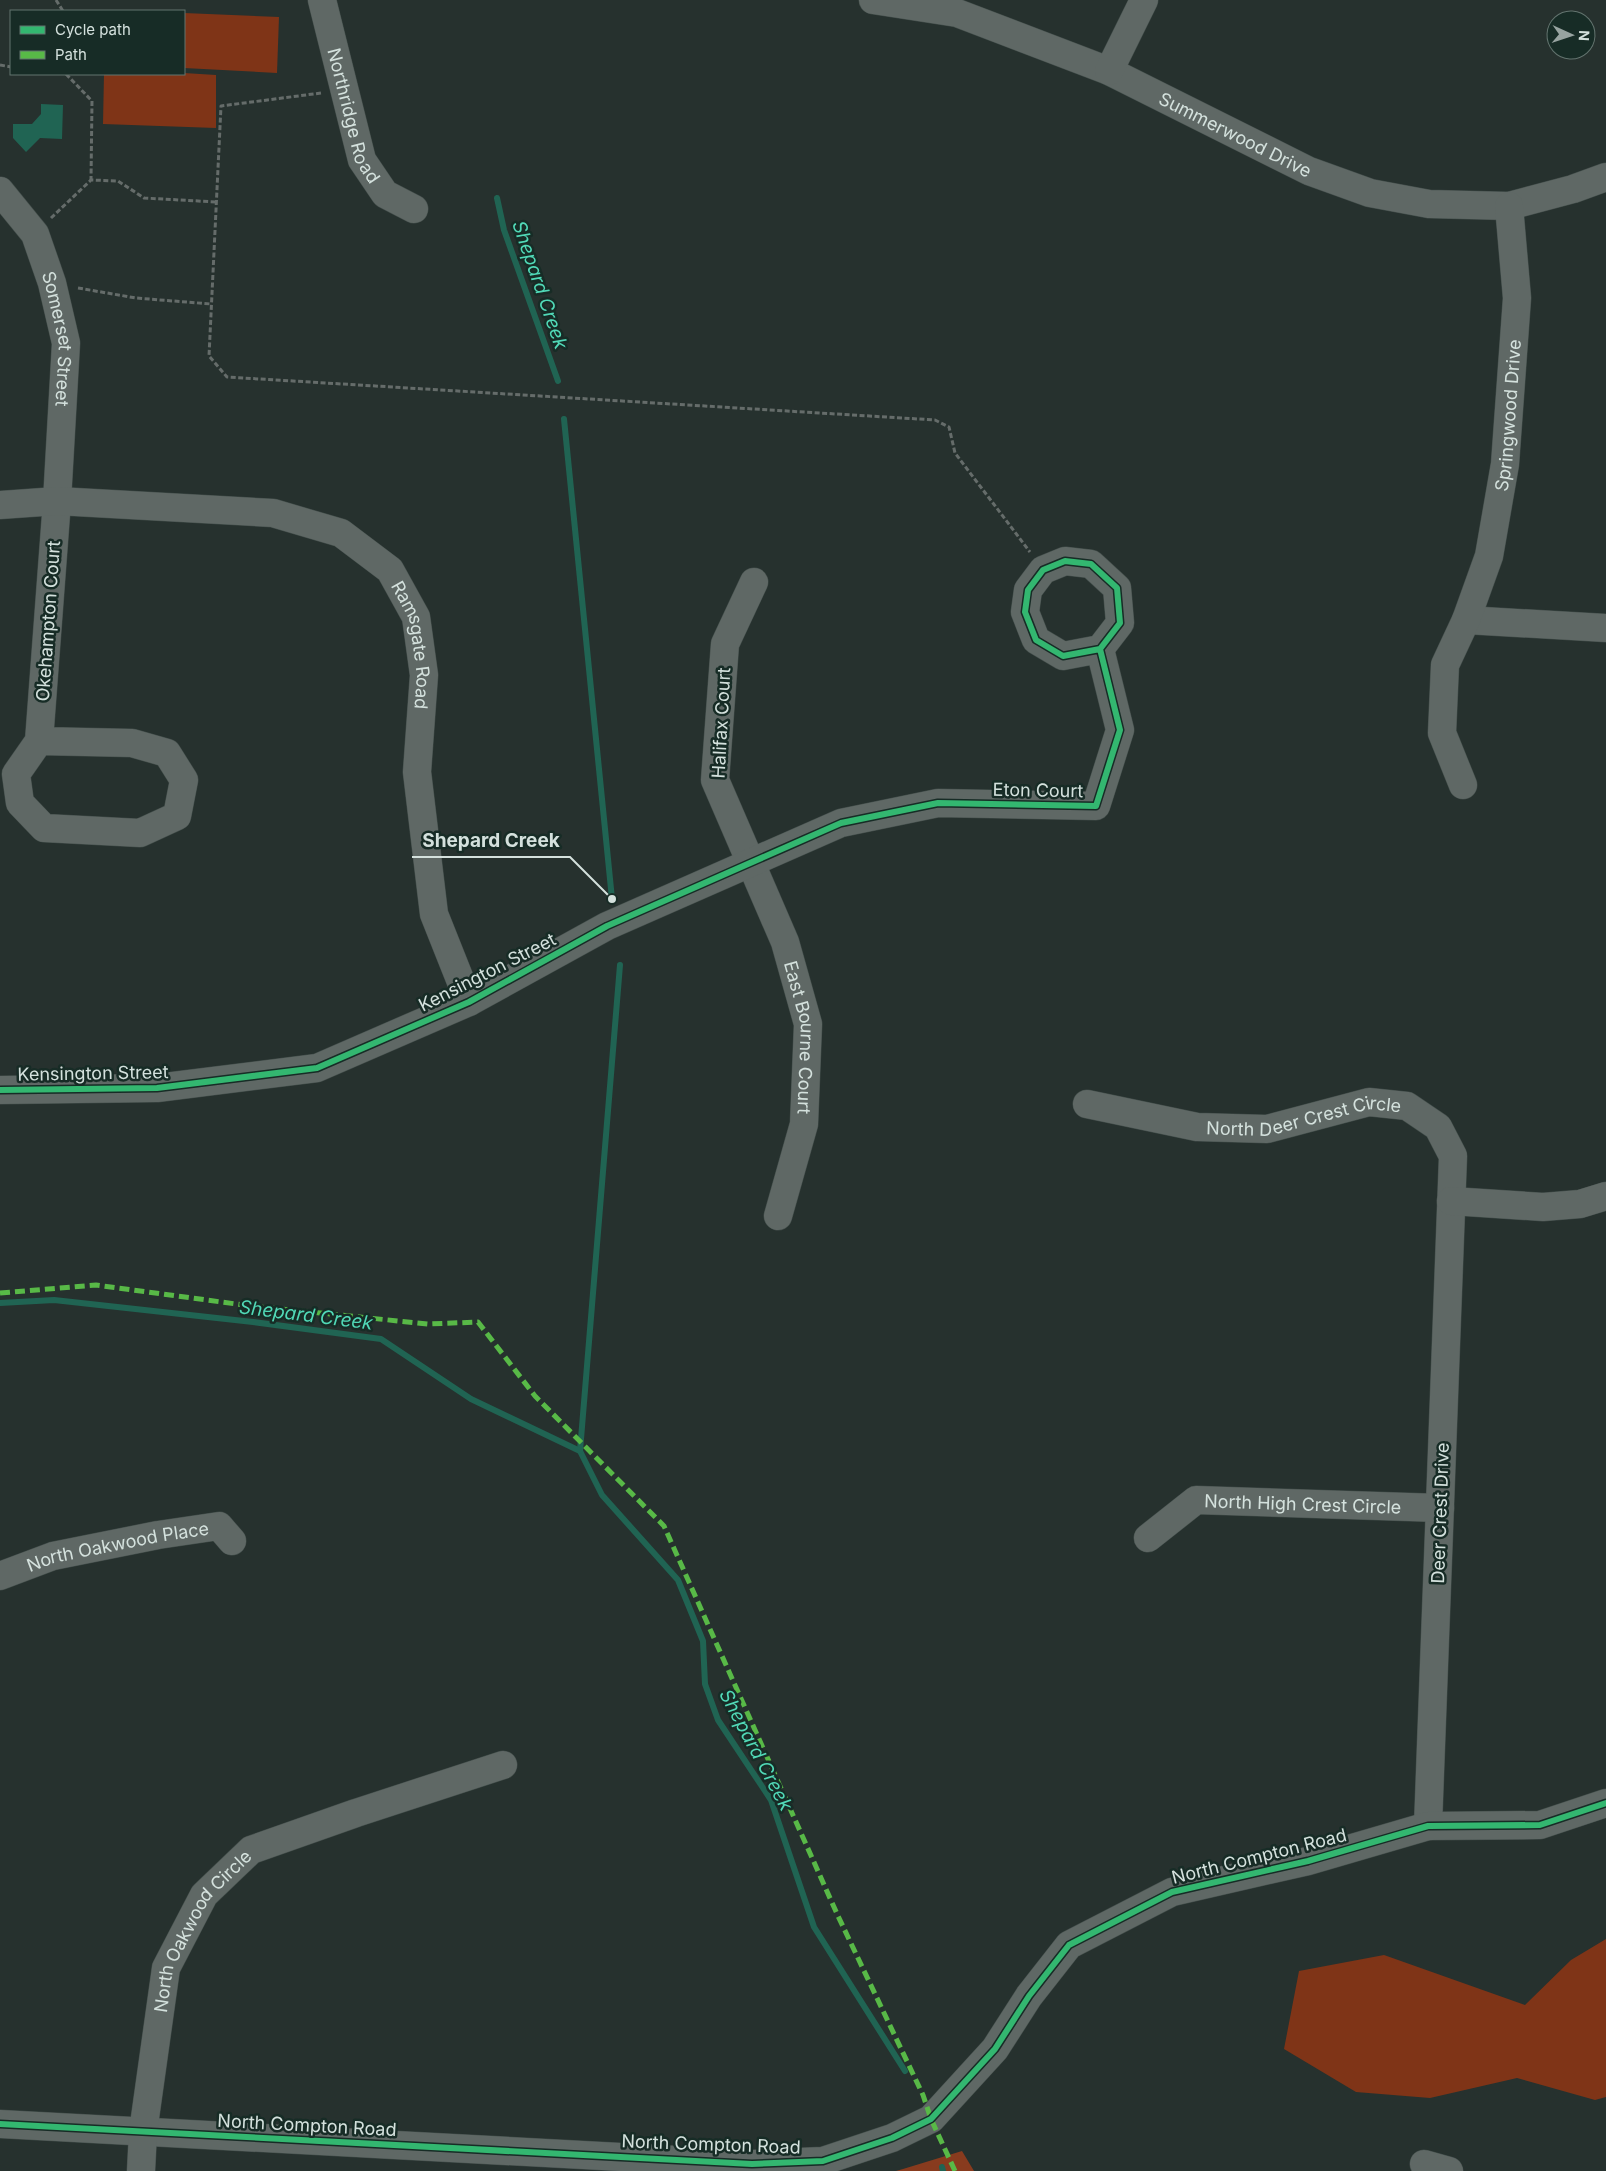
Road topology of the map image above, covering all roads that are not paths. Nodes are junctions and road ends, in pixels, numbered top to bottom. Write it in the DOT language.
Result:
graph roads {
  1 [pos="322,0"];
  2 [pos="873,0"];
  3 [pos="1144,0"];
  4 [pos="1109,71"];
  5 [pos="1606,177"];
  6 [pos="0,191"];
  7 [pos="1509,206"];
  8 [pos="414,209"];
  9 [pos="57,501"];
  10 [pos="0,504"];
  11 [pos="754,582"];
  12 [pos="1466,620"];
  13 [pos="1606,628"];
  14 [pos="1100,649"];
  15 [pos="39,741"];
  16 [pos="1463,785"];
  17 [pos="938,803"];
  18 [pos="751,863"];
  19 [pos="469,1002"];
  20 [pos="0,1090"];
  21 [pos="1087,1104"];
  22 [pos="1606,1196"];
  23 [pos="1451,1201"];
  24 [pos="778,1216"];
  25 [pos="1440,1508"];
  26 [pos="1148,1538"];
  27 [pos="232,1541"];
  28 [pos="0,1576"];
  29 [pos="503,1765"];
  30 [pos="1606,1803"];
  31 [pos="1428,1826"];
  32 [pos="0,2124"];
  33 [pos="143,2132"];
  34 [pos="142,2171"];
  1 -- 8 [label="street, Northridge Road"];
  2 -- 4 [label="street, Summerwood Drive"];
  3 -- 4 [label="street"];
  4 -- 7 [label="street, Summerwood Drive"];
  5 -- 7 [label="street, Summerwood Drive"];
  6 -- 9 [label="street, Somerset Street"];
  7 -- 12 [label="street, Springwood Drive"];
  9 -- 10 [label="street, Ramsgate Road"];
  9 -- 15 [label="street, Okehampton Court"];
  9 -- 19 [label="street, Ramsgate Road"];
  11 -- 18 [label="street, Halifax Court"];
  12 -- 13 [label="street"];
  12 -- 16 [label="street, Springwood Drive"];
  14 -- 14 [label="street"];
  14 -- 17 [label="street, Eton Court"];
  15 -- 15 [label="street"];
  17 -- 18 [label="street, Kensington Street"];
  18 -- 19 [label="street, Kensington Street"];
  18 -- 24 [label="street, East Bourne Court"];
  19 -- 20 [label="street, Kensington Street"];
  21 -- 23 [label="street, North Deer Crest Circle"];
  22 -- 23 [label="street"];
  23 -- 25 [label="street, Deer Crest Drive"];
  25 -- 26 [label="street, North High Crest Circle"];
  25 -- 31 [label="street, Deer Crest Drive"];
  27 -- 28 [label="street, North Oakwood Place"];
  29 -- 33 [label="street, North Oakwood Circle"];
  30 -- 31 [label="street, North Compton Road"];
  31 -- 33 [label="street, North Compton Road"];
  32 -- 33 [label="street, North Compton Road"];
  33 -- 34 [label="street, North Oakwood Circle"];
}
